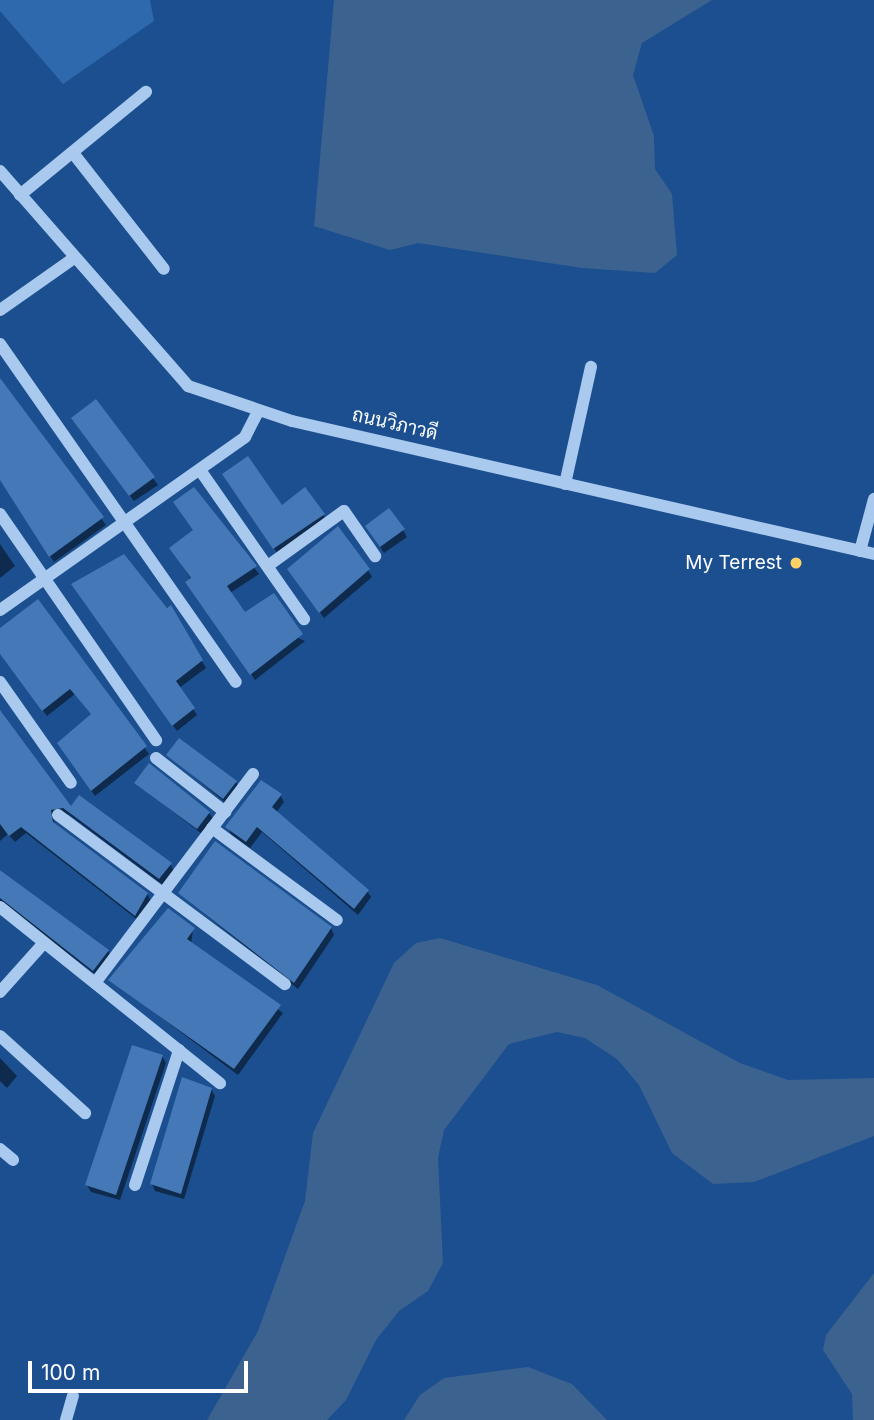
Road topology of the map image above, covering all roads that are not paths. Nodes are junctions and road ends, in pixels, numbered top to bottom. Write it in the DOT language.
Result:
graph roads {
  1 [pos="146,92"];
  2 [pos="73,153"];
  3 [pos="0,172"];
  4 [pos="20,195"];
  5 [pos="74,257"];
  6 [pos="164,270"];
  7 [pos="0,310"];
  8 [pos="0,344"];
  9 [pos="591,367"];
  10 [pos="258,411"];
  11 [pos="200,470"];
  12 [pos="565,484"];
  13 [pos="874,499"];
  14 [pos="0,514"];
  15 [pos="125,522"];
  16 [pos="860,551"];
  17 [pos="874,554"];
  18 [pos="375,555"];
  19 [pos="269,565"];
  20 [pos="45,579"];
  21 [pos="0,610"];
  22 [pos="304,619"];
  23 [pos="0,682"];
  24 [pos="236,682"];
  25 [pos="156,740"];
  26 [pos="156,758"];
  27 [pos="253,774"];
  28 [pos="71,783"];
  29 [pos="225,812"];
  30 [pos="58,815"];
  31 [pos="212,828"];
  32 [pos="162,895"];
  33 [pos="0,907"];
  34 [pos="337,920"];
  35 [pos="43,944"];
  36 [pos="94,983"];
  37 [pos="285,984"];
  38 [pos="0,992"];
  39 [pos="0,1036"];
  40 [pos="179,1050"];
  41 [pos="220,1083"];
  42 [pos="85,1113"];
  43 [pos="0,1149"];
  44 [pos="13,1160"];
  45 [pos="135,1185"];
  46 [pos="74,1396"];
  47 [pos="66,1420"];
  1 -- 2 [label="street"];
  2 -- 4 [label="street"];
  2 -- 6 [label="street"];
  3 -- 4 [label="street, ถนนวิภาวดี"];
  4 -- 5 [label="street, ถนนวิภาวดี"];
  5 -- 7 [label="street"];
  5 -- 10 [label="street, ถนนวิภาวดี"];
  8 -- 15 [label="street"];
  9 -- 12 [label="street"];
  10 -- 11 [label="street"];
  10 -- 12 [label="street, ถนนวิภาวดี"];
  11 -- 15 [label="street"];
  11 -- 19 [label="street"];
  12 -- 16 [label="street, ถนนวิภาวดี"];
  13 -- 16 [label="street"];
  14 -- 20 [label="street"];
  15 -- 20 [label="street"];
  15 -- 24 [label="street"];
  16 -- 17 [label="street, ถนนวิภาวดี"];
  18 -- 19 [label="street"];
  19 -- 22 [label="street"];
  20 -- 21 [label="street"];
  20 -- 25 [label="street"];
  23 -- 28 [label="street"];
  26 -- 29 [label="street"];
  27 -- 29 [label="street"];
  29 -- 31 [label="street"];
  30 -- 32 [label="street"];
  31 -- 32 [label="street"];
  31 -- 34 [label="street"];
  32 -- 36 [label="street"];
  32 -- 37 [label="street"];
  33 -- 35 [label="street"];
  35 -- 36 [label="street"];
  35 -- 38 [label="street"];
  36 -- 40 [label="street"];
  39 -- 42 [label="street"];
  40 -- 41 [label="street"];
  40 -- 45 [label="street"];
  43 -- 44 [label="street"];
  46 -- 47 [label="street"];
}
